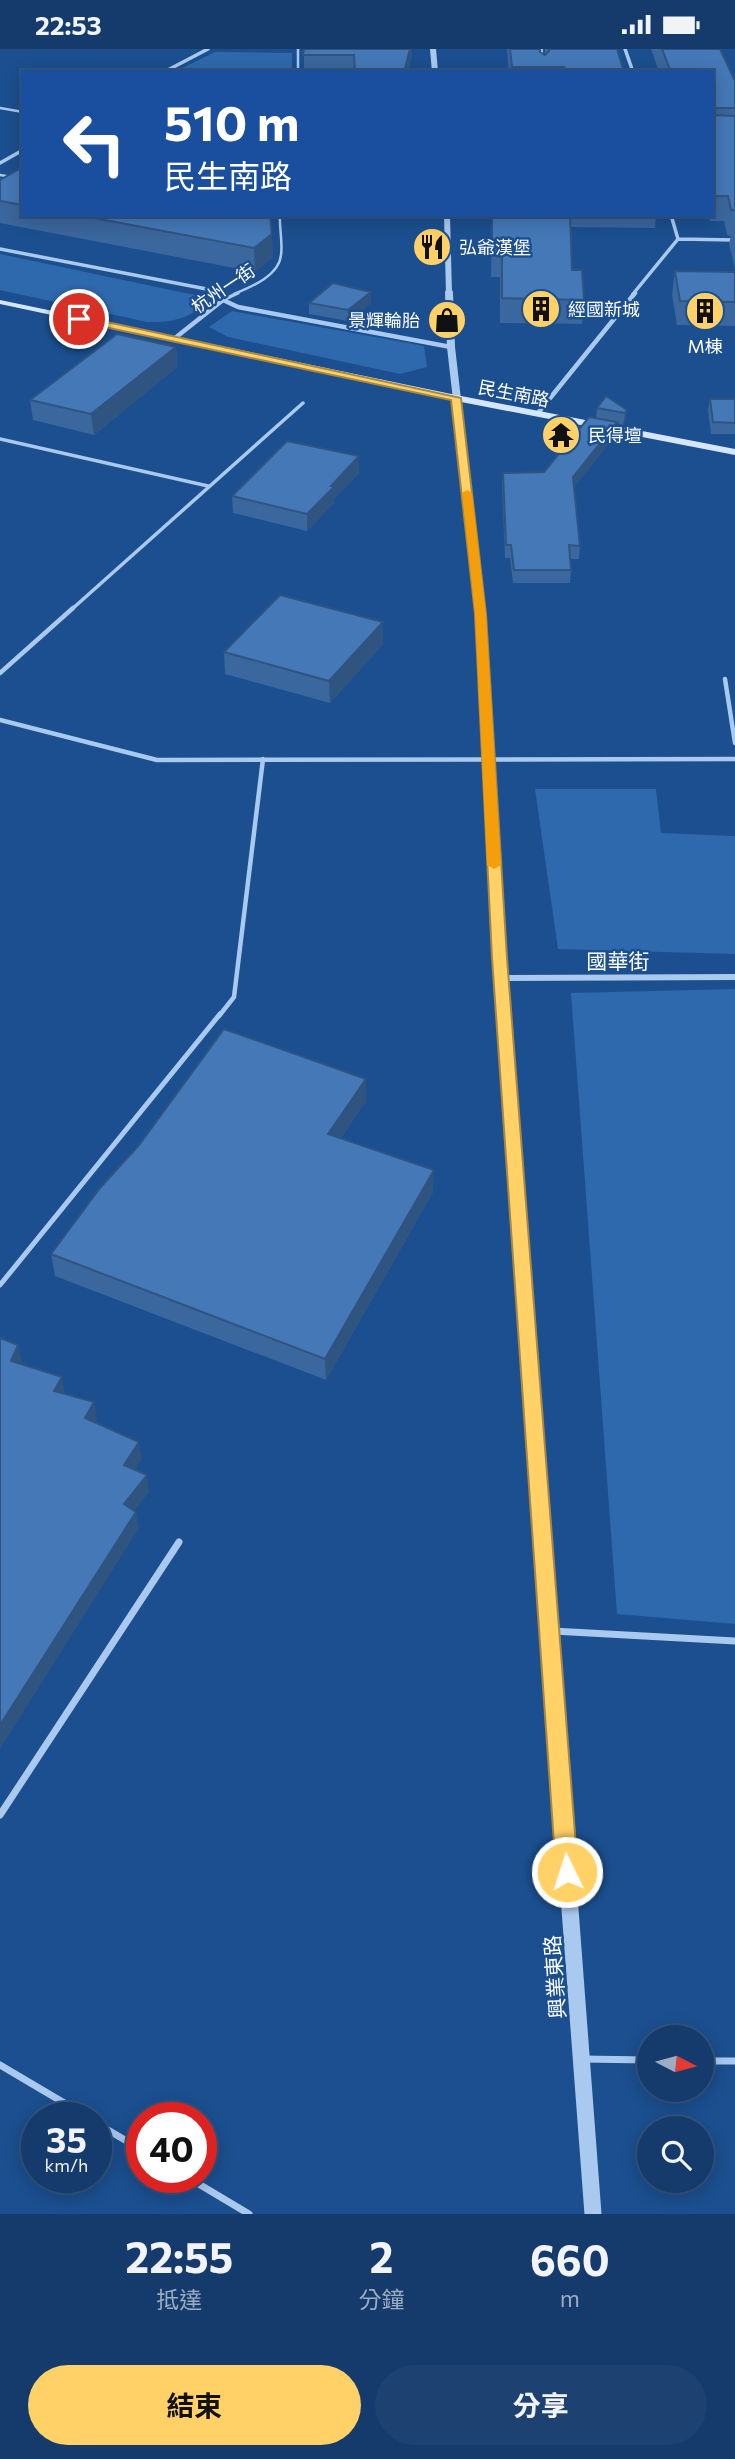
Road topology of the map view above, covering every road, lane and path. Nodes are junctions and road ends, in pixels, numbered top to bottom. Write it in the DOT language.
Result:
graph roads {
  1 [pos="208,49"];
  2 [pos="298,49"];
  3 [pos="433,49"];
  4 [pos="541,49"];
  5 [pos="625,49"];
  6 [pos="168,70"];
  7 [pos="298,70"];
  8 [pos="435,70"];
  9 [pos="543,70"];
  10 [pos="632,70"];
  11 [pos="0,108"];
  12 [pos="21,112"];
  13 [pos="21,151"];
  14 [pos="0,163"];
  15 [pos="0,174"];
  16 [pos="21,179"];
  17 [pos="280,217"];
  18 [pos="447,217"];
  19 [pos="672,217"];
  20 [pos="678,239"];
  21 [pos="735,240"];
  22 [pos="0,249"];
  23 [pos="223,300"];
  24 [pos="0,302"];
  25 [pos="175,338"];
  26 [pos="451,347"];
  27 [pos="456,398"];
  28 [pos="303,403"];
  29 [pos="538,413"];
  30 [pos="0,439"];
  31 [pos="735,452"];
  32 [pos="208,486"];
  33 [pos="0,673"];
  34 [pos="725,679"];
  35 [pos="0,720"];
  36 [pos="735,743"];
  37 [pos="489,758"];
  38 [pos="263,759"];
  39 [pos="735,759"];
  40 [pos="735,977"];
  41 [pos="501,978"];
  42 [pos="0,1285"];
  43 [pos="179,1542"];
  44 [pos="550,1631"];
  45 [pos="735,1641"];
  46 [pos="0,1815"];
  47 [pos="581,2059"];
  48 [pos="637,2060"];
  49 [pos="714,2061"];
  50 [pos="735,2061"];
  51 [pos="0,2065"];
  52 [pos="63,2102"];
  53 [pos="214,2193"];
  54 [pos="249,2214"];
  55 [pos="593,2214"];
  1 -- 6 [label="street"];
  2 -- 7 [label="lane"];
  3 -- 8 [label="street"];
  4 -- 9 [label="street"];
  5 -- 10 [label="street"];
  11 -- 12 [label="lane"];
  13 -- 14 [label="street"];
  15 -- 16 [label="lane"];
  17 -- 23 [label="lane, 杭州一街"];
  18 -- 26 [label="street, 興業東路"];
  19 -- 20 [label="street"];
  20 -- 21 [label="street"];
  20 -- 29 [label="street"];
  22 -- 23 [label="street"];
  23 -- 25 [label="street, 杭州一街"];
  23 -- 26 [label="street"];
  24 -- 25 [label="main road, 民生南路"];
  25 -- 27 [label="main road, 民生南路"];
  26 -- 27 [label="street, 興業東路"];
  27 -- 29 [label="main road, 民生南路"];
  27 -- 37 [label="street, 興業東路"];
  28 -- 32 [label="lane"];
  29 -- 31 [label="main road, 民生南路"];
  30 -- 32 [label="lane"];
  32 -- 33 [label="lane"];
  34 -- 36 [label="lane"];
  35 -- 38 [label="lane"];
  37 -- 38 [label="lane"];
  37 -- 39 [label="lane"];
  37 -- 41 [label="street, 興業東路"];
  38 -- 42 [label="lane"];
  40 -- 41 [label="street, 國華街"];
  41 -- 44 [label="street, 興業東路"];
  43 -- 46 [label="lane"];
  44 -- 45 [label="lane"];
  44 -- 47 [label="street, 興業東路"];
  47 -- 48 [label="lane"];
  47 -- 55 [label="street, 興業東路"];
  49 -- 50 [label="lane"];
  51 -- 52 [label="lane"];
  53 -- 54 [label="lane"];
}
